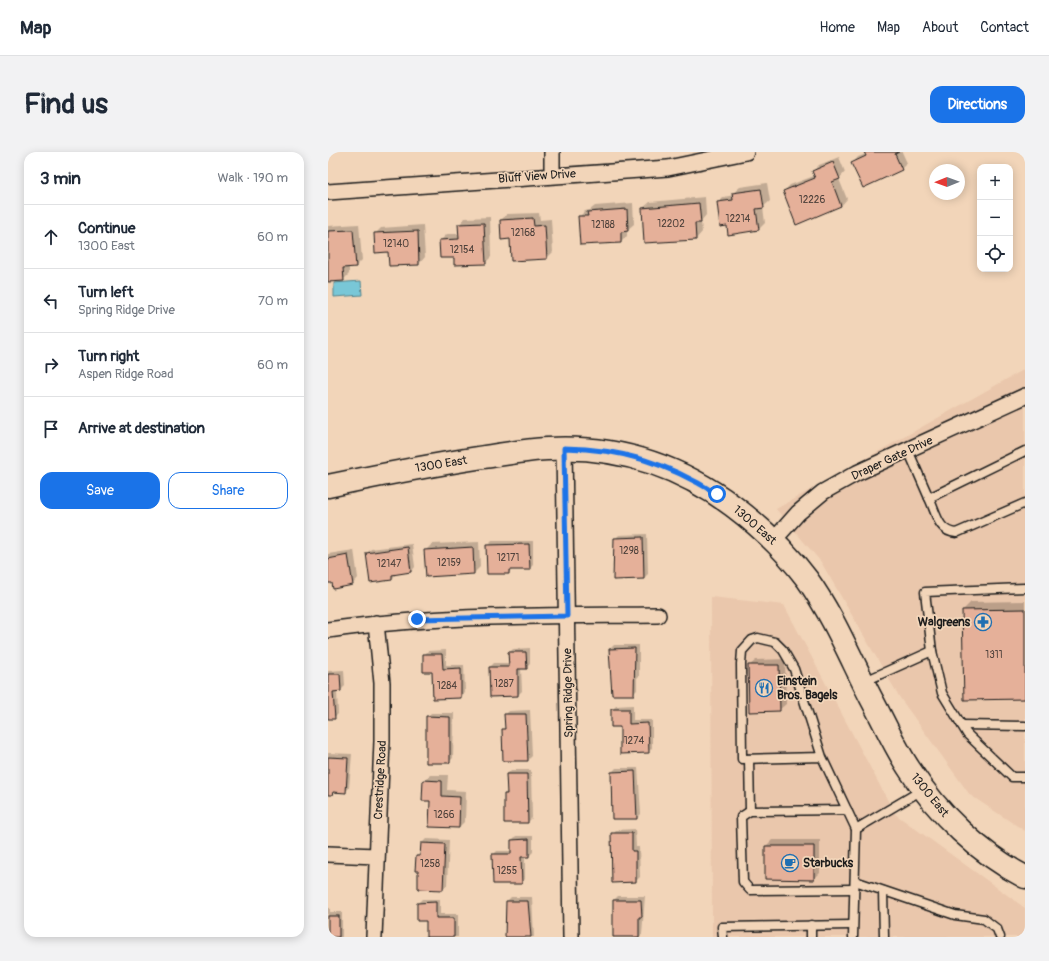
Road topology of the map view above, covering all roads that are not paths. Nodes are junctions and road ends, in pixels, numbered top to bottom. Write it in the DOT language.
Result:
graph roads {
  1 [pos="552,152"];
  2 [pos="746,152"];
  3 [pos="552,175"];
  4 [pos="328,192"];
  5 [pos="1025,396"];
  6 [pos="564,448"];
  7 [pos="908,450"];
  8 [pos="1025,452"];
  9 [pos="328,486"];
  10 [pos="929,498"];
  11 [pos="1025,503"];
  12 [pos="774,540"];
  13 [pos="1025,588"];
  14 [pos="658,615"];
  15 [pos="567,616"];
  16 [pos="376,623"];
  17 [pos="328,630"];
  18 [pos="932,651"];
  19 [pos="863,682"];
  20 [pos="962,725"];
  21 [pos="1025,726"];
  22 [pos="822,757"];
  23 [pos="749,759"];
  24 [pos="1025,777"];
  25 [pos="923,790"];
  26 [pos="847,810"];
  27 [pos="750,811"];
  28 [pos="856,829"];
  29 [pos="328,854"];
  30 [pos="376,856"];
  31 [pos="1025,877"];
  32 [pos="854,885"];
  33 [pos="883,891"];
  34 [pos="811,925"];
  35 [pos="852,925"];
  36 [pos="374,937"];
  37 [pos="571,937"];
  38 [pos="723,937"];
  39 [pos="811,937"];
  40 [pos="853,937"];
  41 [pos="884,937"];
  42 [pos="1000,937"];
  1 -- 3 [label="street"];
  2 -- 3 [label="street, Bluff View Drive"];
  3 -- 4 [label="street, Bluff View Drive"];
  5 -- 7 [label="street, Draper Gate Drive"];
  6 -- 9 [label="main road, 1300 East"];
  6 -- 12 [label="main road, 1300 East"];
  6 -- 15 [label="street, Spring Ridge Drive"];
  7 -- 10 [label="lane"];
  7 -- 12 [label="street, Draper Gate Drive"];
  8 -- 10 [label="lane"];
  10 -- 11 [label="lane"];
  12 -- 19 [label="main road, 1300 East"];
  13 -- 18 [label="lane"];
  14 -- 15 [label="street"];
  15 -- 16 [label="street"];
  15 -- 37 [label="street, Spring Ridge Drive"];
  16 -- 17 [label="street"];
  16 -- 30 [label="street, Crestridge Road"];
  18 -- 19 [label="lane"];
  18 -- 20 [label="lane"];
  19 -- 25 [label="main road, 1300 East"];
  20 -- 21 [label="lane"];
  20 -- 24 [label="lane"];
  22 -- 23 [label="lane"];
  22 -- 23 [label="lane"];
  22 -- 26 [label="lane"];
  23 -- 27 [label="lane"];
  25 -- 28 [label="lane"];
  25 -- 31 [label="main road, 1300 East"];
  26 -- 27 [label="lane"];
  26 -- 28 [label="lane"];
  27 -- 32 [label="lane"];
  28 -- 32 [label="lane"];
  29 -- 30 [label="street"];
  30 -- 36 [label="street, Crestridge Road"];
  32 -- 33 [label="lane"];
  32 -- 35 [label="lane"];
  33 -- 41 [label="lane"];
  33 -- 42 [label="lane"];
  34 -- 35 [label="lane"];
  34 -- 38 [label="lane"];
  34 -- 39 [label="lane"];
  35 -- 40 [label="lane"];
}
